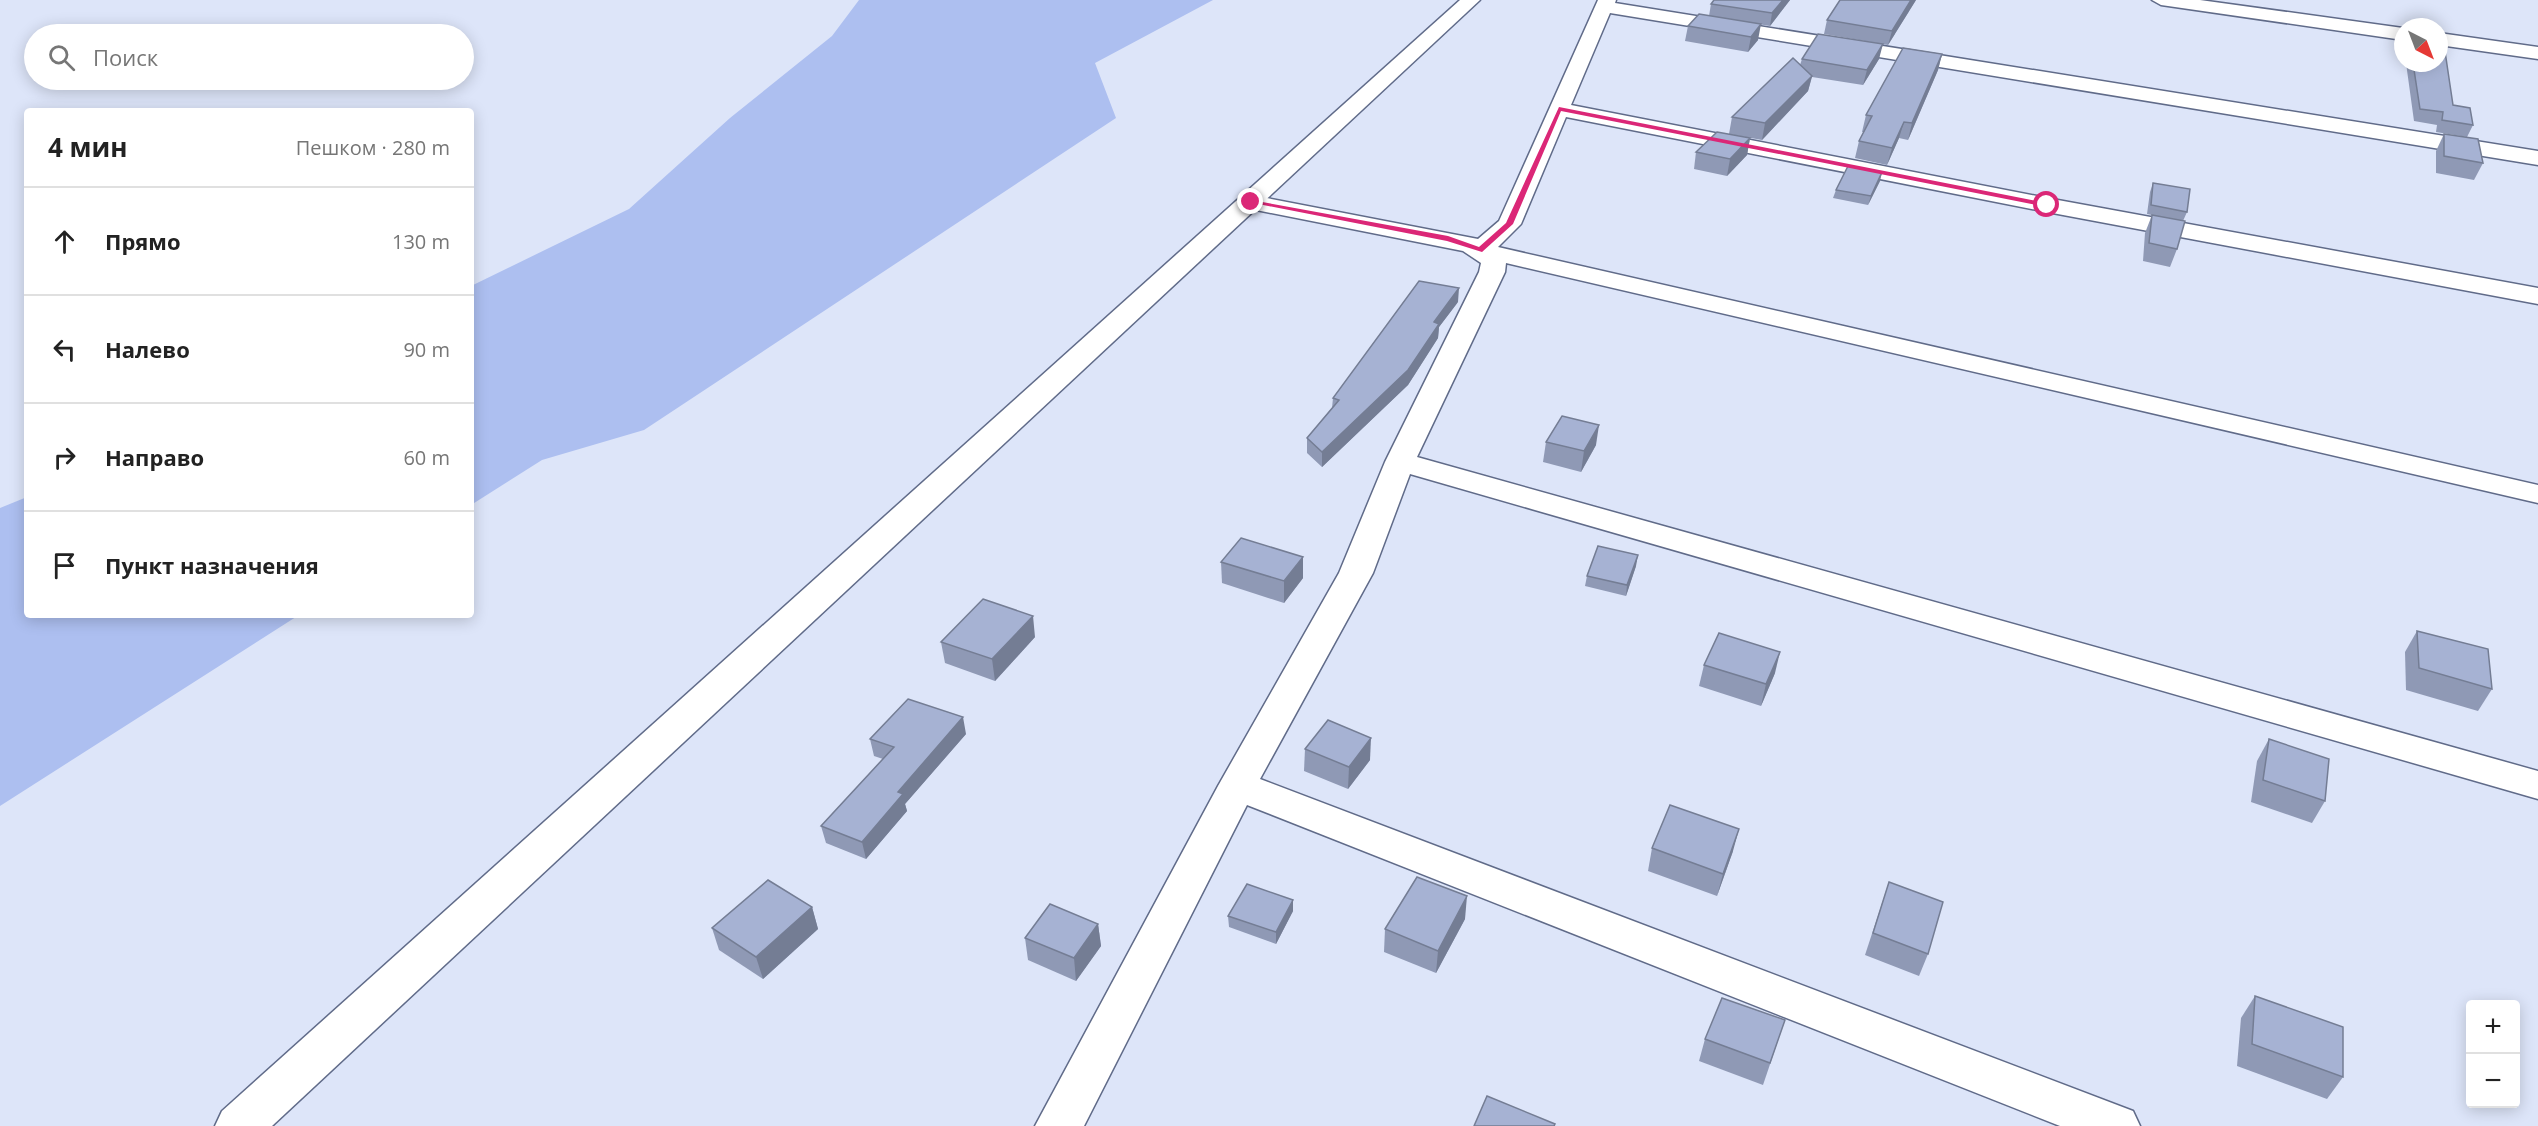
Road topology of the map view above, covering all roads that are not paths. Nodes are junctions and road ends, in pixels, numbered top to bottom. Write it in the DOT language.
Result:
graph roads {
  1 [pos="1471,0"];
  2 [pos="2161,0"];
  3 [pos="1606,3"];
  4 [pos="2394,33"];
  5 [pos="2448,40"];
  6 [pos="2538,53"];
  7 [pos="1559,109"];
  8 [pos="2538,158"];
  9 [pos="1251,202"];
  10 [pos="1480,250"];
  11 [pos="2538,296"];
  12 [pos="1400,462"];
  13 [pos="2538,494"];
  14 [pos="2538,785"];
  15 [pos="1237,786"];
  16 [pos="239,1126"];
  17 [pos="1059,1126"];
  18 [pos="2116,1126"];
  1 -- 9 [label="street"];
  2 -- 4 [label="street"];
  3 -- 7 [label="street"];
  3 -- 8 [label="street"];
  5 -- 6 [label="street"];
  7 -- 10 [label="street"];
  7 -- 11 [label="street"];
  9 -- 10 [label="street"];
  9 -- 16 [label="street"];
  10 -- 12 [label="street"];
  10 -- 13 [label="street"];
  12 -- 14 [label="street"];
  12 -- 15 [label="street"];
  15 -- 17 [label="street"];
  15 -- 18 [label="street"];
}
